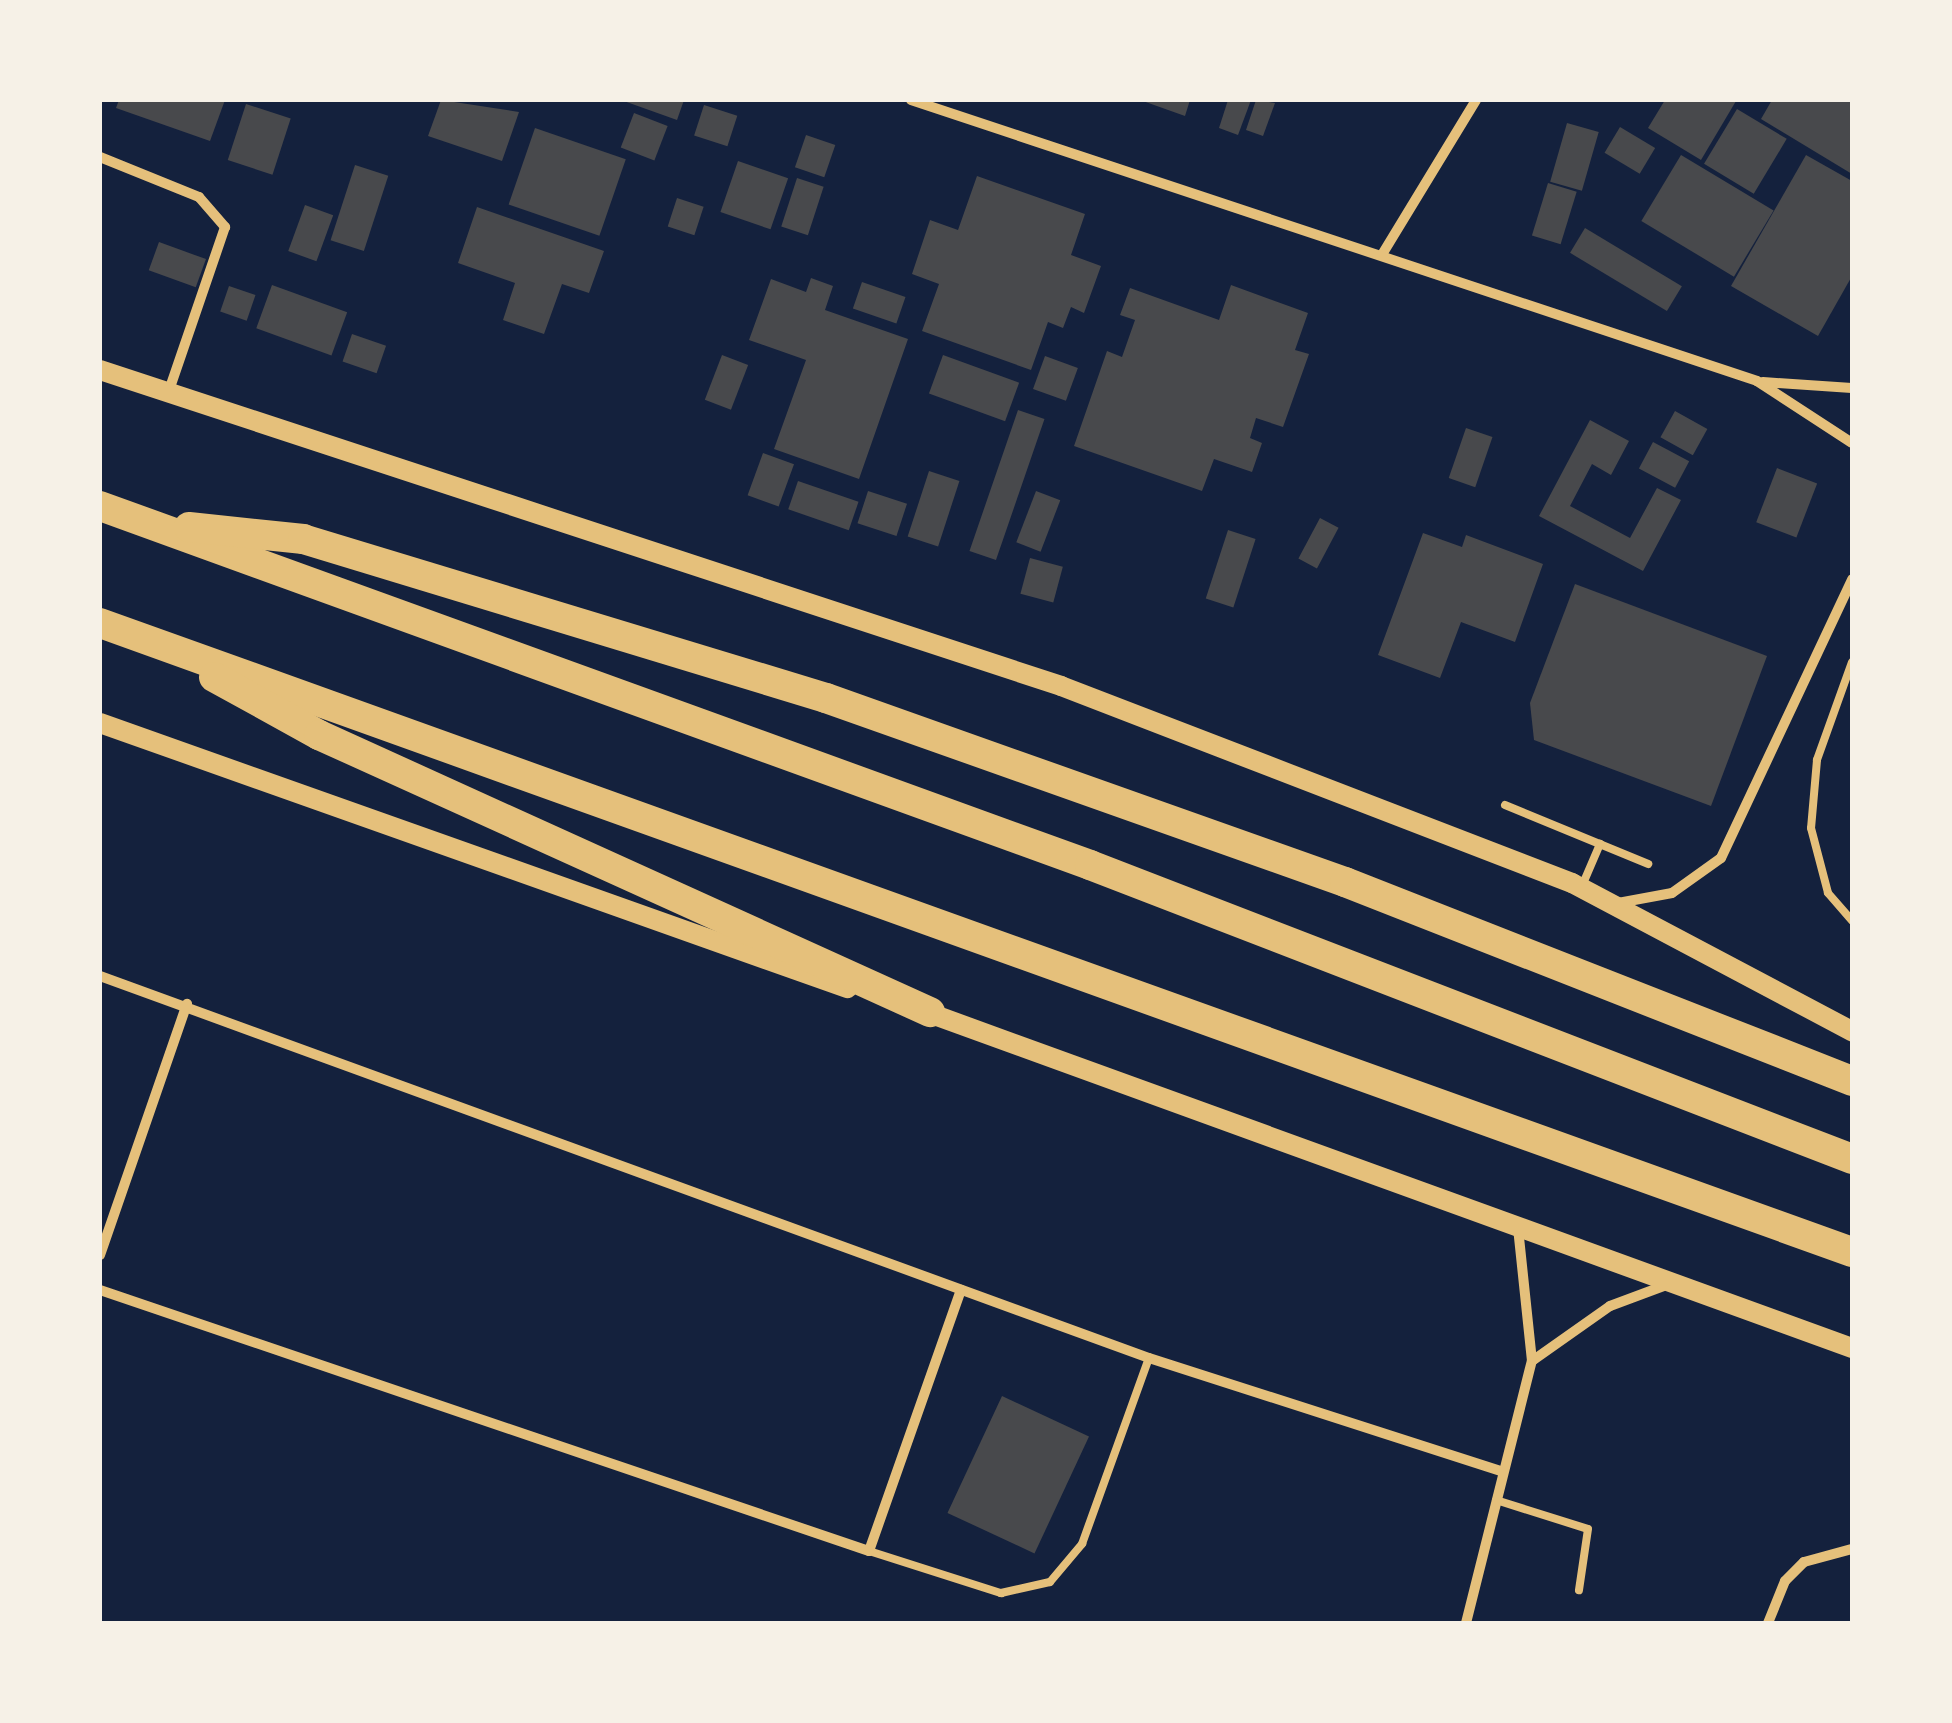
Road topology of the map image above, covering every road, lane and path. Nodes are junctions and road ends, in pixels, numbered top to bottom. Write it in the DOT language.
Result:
graph roads {
  1 [pos="911,100"];
  2 [pos="1476,100"];
  3 [pos="100,156"];
  4 [pos="1382,253"];
  5 [pos="100,370"];
  6 [pos="1757,381"];
  7 [pos="1852,388"];
  8 [pos="168,391"];
  9 [pos="1852,443"];
  10 [pos="100,506"];
  11 [pos="151,524"];
  12 [pos="1852,579"];
  13 [pos="100,622"];
  14 [pos="160,644"];
  15 [pos="1852,662"];
  16 [pos="100,723"];
  17 [pos="1505,805"];
  18 [pos="1600,844"];
  19 [pos="1648,864"];
  20 [pos="1581,888"];
  21 [pos="1614,903"];
  22 [pos="1852,922"];
  23 [pos="100,976"];
  24 [pos="187,1004"];
  25 [pos="930,1012"];
  26 [pos="1852,1031"];
  27 [pos="1852,1081"];
  28 [pos="1852,1159"];
  29 [pos="1518,1226"];
  30 [pos="1852,1252"];
  31 [pos="100,1255"];
  32 [pos="1669,1284"];
  33 [pos="100,1290"];
  34 [pos="961,1290"];
  35 [pos="1852,1348"];
  36 [pos="1149,1358"];
  37 [pos="1532,1361"];
  38 [pos="1502,1471"];
  39 [pos="1494,1500"];
  40 [pos="1852,1550"];
  41 [pos="869,1551"];
  42 [pos="1579,1590"];
  43 [pos="1466,1623"];
  44 [pos="1768,1623"];
  1 -- 4 [label="street"];
  2 -- 4 [label="street"];
  3 -- 8 [label="street"];
  4 -- 6 [label="street"];
  5 -- 8 [label="main road"];
  6 -- 7 [label="street"];
  6 -- 9 [label="street"];
  8 -- 20 [label="main road"];
  10 -- 11 [label="highway"];
  11 -- 27 [label="highway"];
  11 -- 28 [label="highway"];
  12 -- 21 [label="street"];
  13 -- 14 [label="highway"];
  14 -- 25 [label="highway"];
  14 -- 30 [label="highway"];
  15 -- 22 [label="lane"];
  16 -- 25 [label="main road"];
  17 -- 18 [label="lane"];
  18 -- 19 [label="lane"];
  18 -- 20 [label="lane"];
  20 -- 21 [label="main road"];
  21 -- 26 [label="main road"];
  23 -- 24 [label="street"];
  24 -- 31 [label="street"];
  24 -- 34 [label="street"];
  25 -- 29 [label="main road"];
  29 -- 32 [label="main road"];
  29 -- 37 [label="street"];
  32 -- 35 [label="main road"];
  32 -- 37 [label="street"];
  33 -- 41 [label="street"];
  34 -- 36 [label="street"];
  34 -- 41 [label="street"];
  36 -- 38 [label="street"];
  36 -- 41 [label="lane"];
  37 -- 38 [label="street"];
  38 -- 39 [label="street"];
  39 -- 42 [label="lane"];
  39 -- 43 [label="street"];
  40 -- 44 [label="street"];
}
